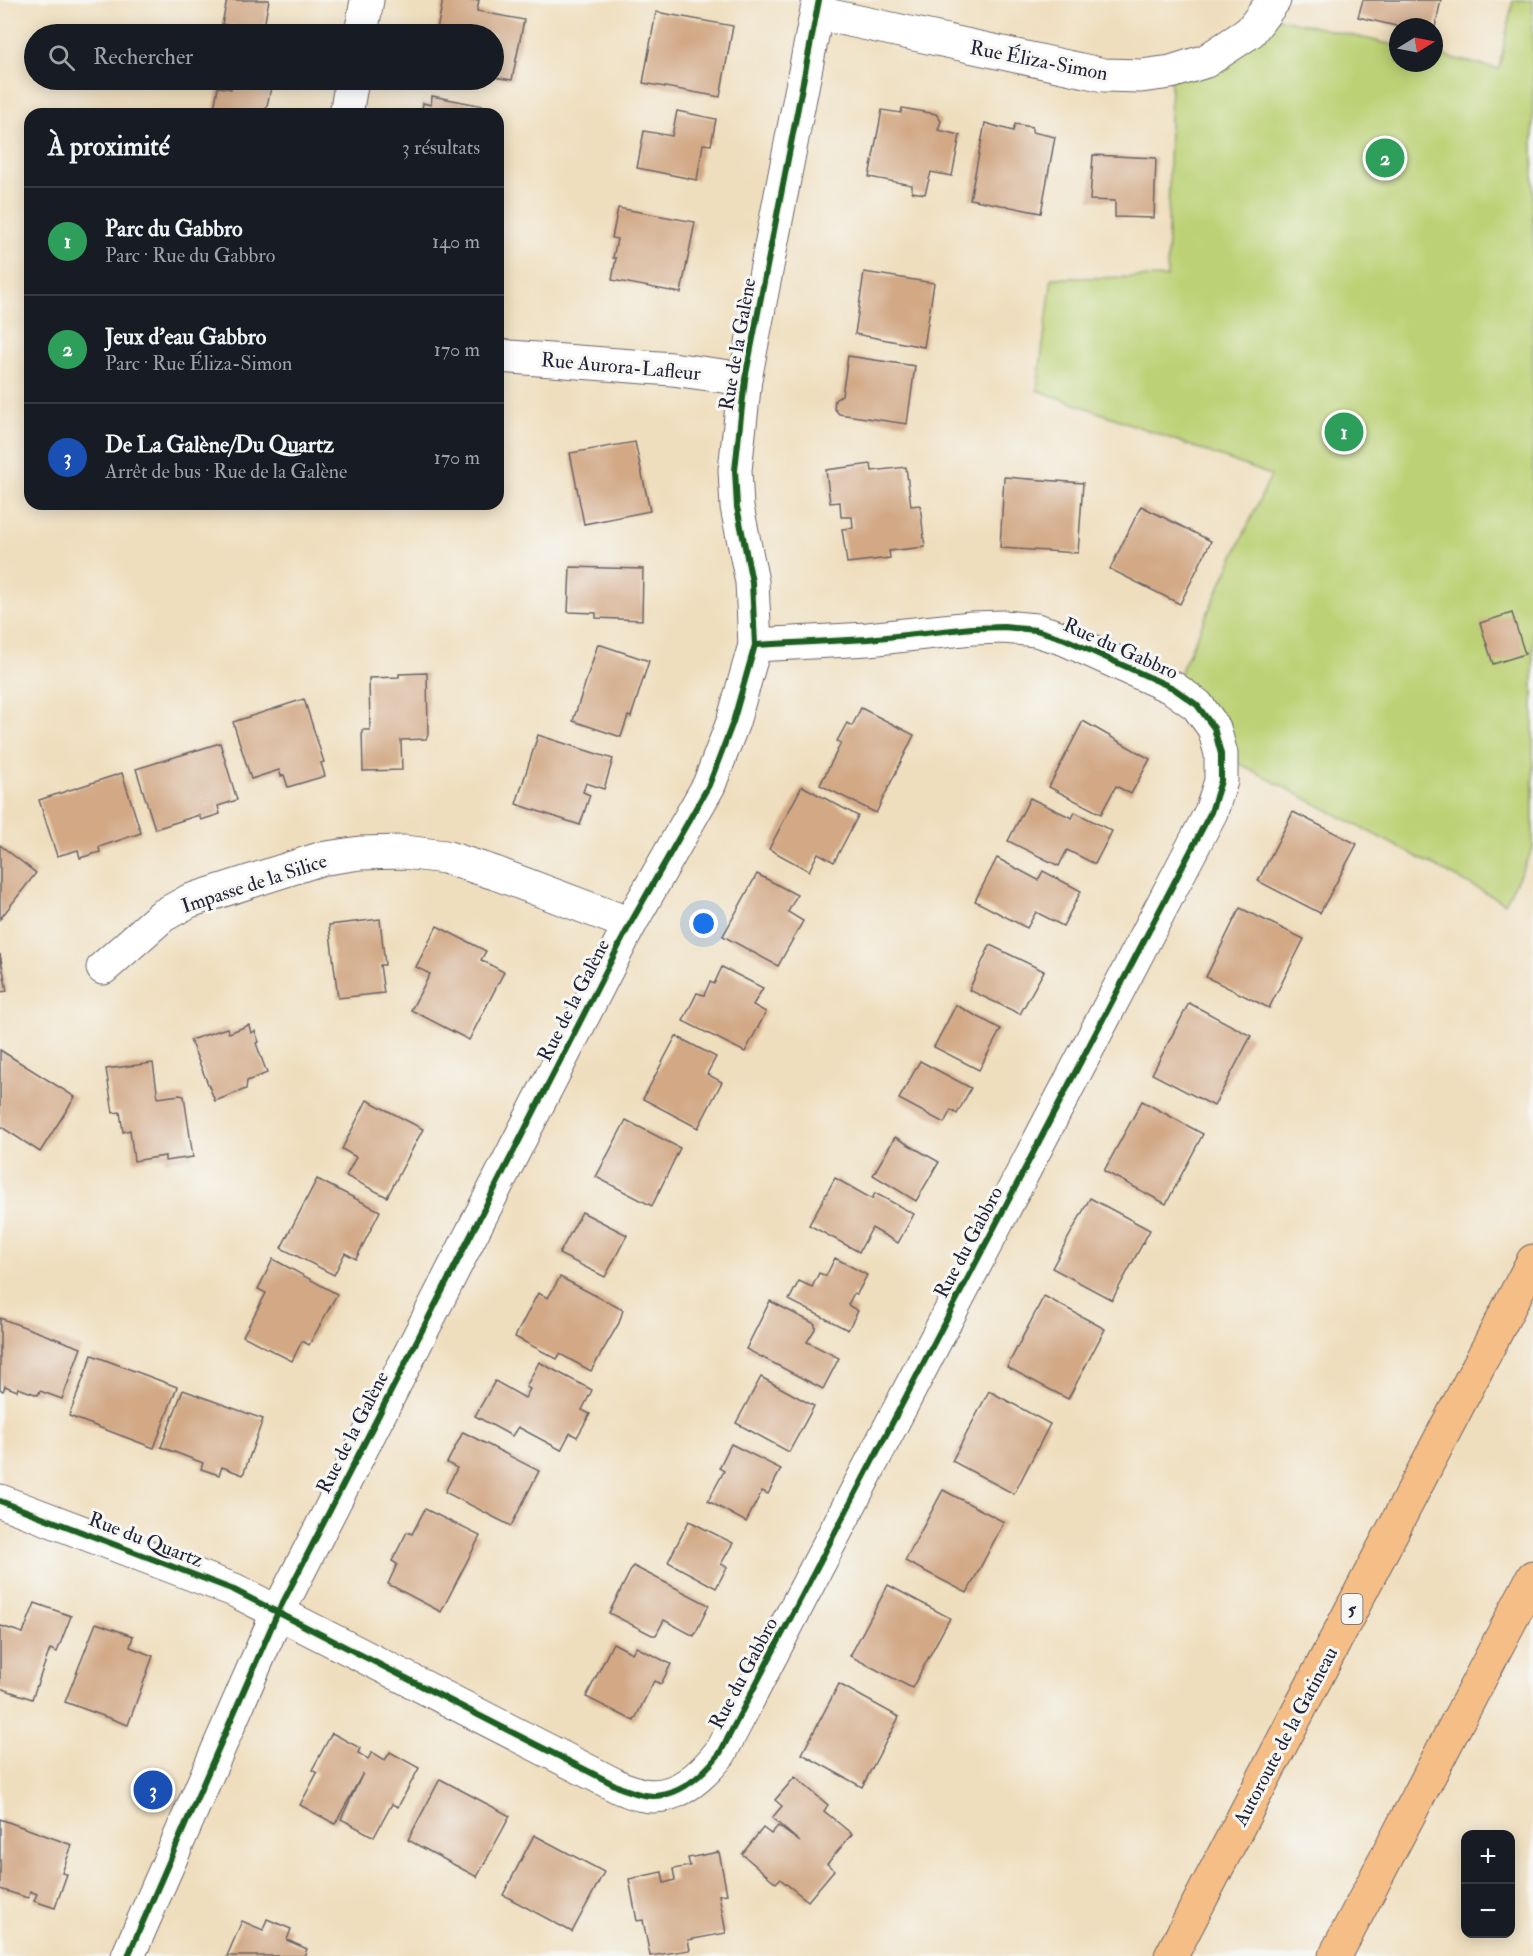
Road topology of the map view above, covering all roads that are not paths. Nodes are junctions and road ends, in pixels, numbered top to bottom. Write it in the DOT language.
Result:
graph roads {
  1 [pos="367,0"];
  2 [pos="1274,0"];
  3 [pos="818,7"];
  4 [pos="363,24"];
  5 [pos="350,90"];
  6 [pos="347,108"];
  7 [pos="504,356"];
  8 [pos="745,379"];
  9 [pos="755,645"];
  10 [pos="630,924"];
  11 [pos="103,968"];
  12 [pos="1533,1261"];
  13 [pos="0,1501"];
  14 [pos="1533,1577"];
  15 [pos="278,1612"];
  16 [pos="128,1956"];
  17 [pos="1171,1956"];
  18 [pos="1335,1956"];
  1 -- 4 [label="street"];
  2 -- 3 [label="street, Rue Éliza-Simon"];
  3 -- 8 [label="street, Rue de la Galène"];
  5 -- 6 [label="street"];
  7 -- 8 [label="street, Rue Aurora-Lafleur"];
  8 -- 9 [label="street, Rue de la Galène"];
  9 -- 10 [label="street, Rue de la Galène"];
  9 -- 15 [label="street, Rue du Gabbro"];
  10 -- 11 [label="street, Impasse de la Silice"];
  10 -- 15 [label="street, Rue de la Galène"];
  12 -- 17 [label="highway, Autoroute de la Gatineau / 5"];
  13 -- 15 [label="street, Rue du Quartz"];
  14 -- 18 [label="highway"];
  15 -- 16 [label="street, Rue de la Galène"];
}
